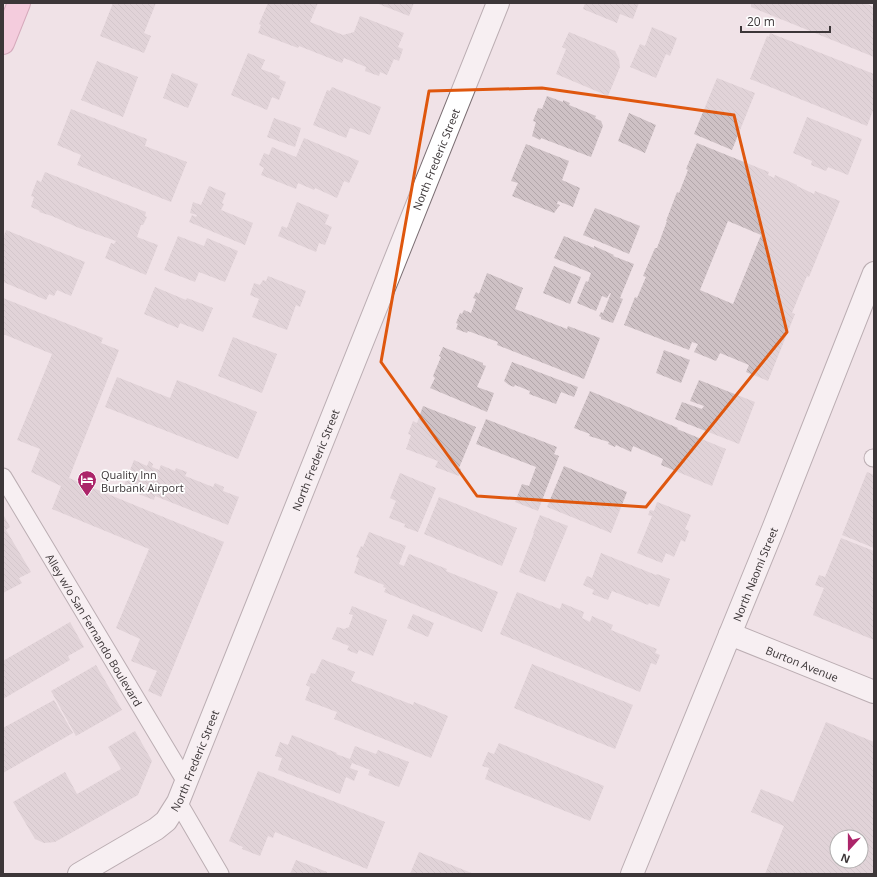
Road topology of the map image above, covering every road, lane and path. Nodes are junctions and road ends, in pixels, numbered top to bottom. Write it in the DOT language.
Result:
graph roads {
  1 [pos="19,3"];
  2 [pos="498,3"];
  3 [pos="3,43"];
  4 [pos="873,276"];
  5 [pos="3,477"];
  6 [pos="730,634"];
  7 [pos="874,692"];
  8 [pos="182,792"];
  9 [pos="79,874"];
  10 [pos="220,874"];
  11 [pos="632,874"];
  1 -- 3 [label="main road"];
  2 -- 8 [label="street, North Frederic Street"];
  4 -- 6 [label="street, North Naomi Street"];
  5 -- 8 [label="lane, Alley w/o San Fernando Boulevard"];
  6 -- 7 [label="street, Burton Avenue"];
  6 -- 11 [label="street, North Naomi Street"];
  8 -- 9 [label="street, North Frederic Street"];
  8 -- 10 [label="lane, Alley w/o San Fernando Boulevard"];
}
